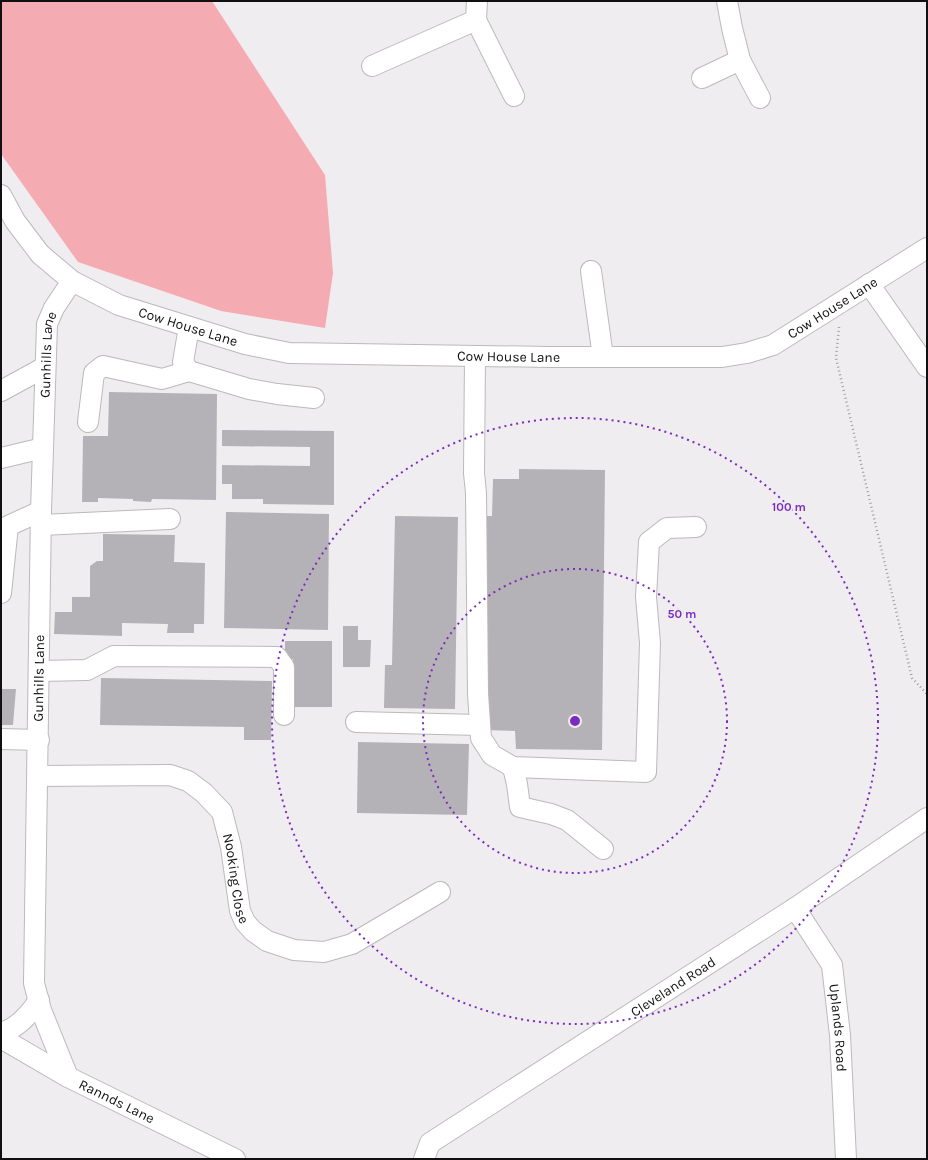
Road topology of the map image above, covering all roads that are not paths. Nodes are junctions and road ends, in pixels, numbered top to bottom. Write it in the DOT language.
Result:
graph roads {
  1 [pos="728,1"];
  2 [pos="477,10"];
  3 [pos="740,60"];
  4 [pos="372,66"];
  5 [pos="702,78"];
  6 [pos="514,96"];
  7 [pos="760,98"];
  8 [pos="1,195"];
  9 [pos="927,248"];
  10 [pos="591,271"];
  11 [pos="72,281"];
  12 [pos="869,284"];
  13 [pos="189,326"];
  14 [pos="475,356"];
  15 [pos="602,357"];
  16 [pos="45,367"];
  17 [pos="927,367"];
  18 [pos="189,372"];
  19 [pos="1,390"];
  20 [pos="314,398"];
  21 [pos="88,422"];
  22 [pos="43,448"];
  23 [pos="1,458"];
  24 [pos="41,518"];
  25 [pos="170,519"];
  26 [pos="696,527"];
  27 [pos="1,593"];
  28 [pos="40,671"];
  29 [pos="284,715"];
  30 [pos="356,722"];
  31 [pos="480,725"];
  32 [pos="1,739"];
  33 [pos="39,740"];
  34 [pos="513,767"];
  35 [pos="38,776"];
  36 [pos="927,818"];
  37 [pos="603,849"];
  38 [pos="440,892"];
  39 [pos="795,908"];
  40 [pos="39,1000"];
  41 [pos="1,1033"];
  42 [pos="1,1038"];
  43 [pos="68,1077"];
  44 [pos="235,1159"];
  45 [pos="424,1159"];
  46 [pos="846,1159"];
  1 -- 3 [label="street"];
  2 -- 4 [label="street"];
  2 -- 6 [label="street"];
  3 -- 5 [label="street"];
  3 -- 7 [label="street"];
  8 -- 11 [label="street, Cow House Lane"];
  9 -- 12 [label="street, Cow House Lane"];
  10 -- 15 [label="street"];
  11 -- 13 [label="street, Cow House Lane"];
  11 -- 16 [label="street, Gunhills Lane"];
  12 -- 15 [label="street, Cow House Lane"];
  12 -- 17 [label="street"];
  13 -- 14 [label="street, Cow House Lane"];
  13 -- 18 [label="street"];
  14 -- 15 [label="street, Cow House Lane"];
  14 -- 31 [label="street"];
  16 -- 19 [label="street"];
  16 -- 22 [label="street, Gunhills Lane"];
  18 -- 20 [label="street"];
  18 -- 21 [label="street"];
  22 -- 23 [label="street"];
  22 -- 24 [label="street, Gunhills Lane"];
  24 -- 25 [label="street"];
  24 -- 27 [label="street"];
  24 -- 28 [label="street, Gunhills Lane"];
  26 -- 34 [label="street"];
  28 -- 29 [label="street"];
  28 -- 33 [label="street, Gunhills Lane"];
  30 -- 31 [label="street"];
  31 -- 34 [label="street"];
  32 -- 33 [label="street"];
  33 -- 35 [label="street, Gunhills Lane"];
  34 -- 37 [label="street"];
  35 -- 38 [label="street, Nooking Close"];
  35 -- 40 [label="street, Gunhills Lane"];
  36 -- 39 [label="street, Cleveland Road"];
  39 -- 45 [label="street, Cleveland Road"];
  39 -- 46 [label="street, Uplands Road"];
  40 -- 41 [label="street"];
  40 -- 43 [label="street, Gunhills Lane"];
  42 -- 43 [label="street, Rannds Lane"];
  43 -- 44 [label="street, Rannds Lane"];
}
